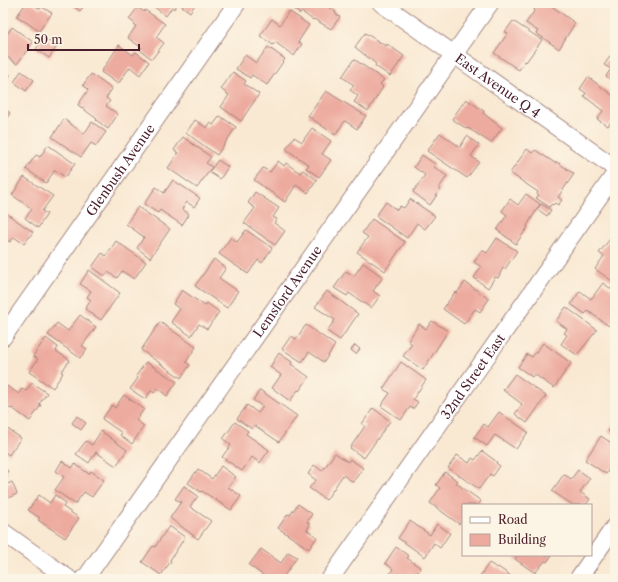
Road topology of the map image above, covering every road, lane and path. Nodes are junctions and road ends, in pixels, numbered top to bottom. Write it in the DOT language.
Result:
graph roads {
  1 [pos="237,3"];
  2 [pos="381,3"];
  3 [pos="490,3"];
  4 [pos="454,54"];
  5 [pos="615,168"];
  6 [pos="615,174"];
  7 [pos="3,337"];
  8 [pos="615,526"];
  9 [pos="3,532"];
  10 [pos="69,579"];
  11 [pos="83,579"];
  12 [pos="330,579"];
  13 [pos="578,579"];
  1 -- 7 [label="street, Glenbush Avenue"];
  2 -- 4 [label="street, East Avenue Q 4"];
  3 -- 4 [label="street, Lemsford Avenue"];
  4 -- 5 [label="street, East Avenue Q 4"];
  4 -- 11 [label="street, Lemsford Avenue"];
  6 -- 12 [label="street, 32nd Street East"];
  8 -- 13 [label="street"];
  9 -- 10 [label="street"];
}
